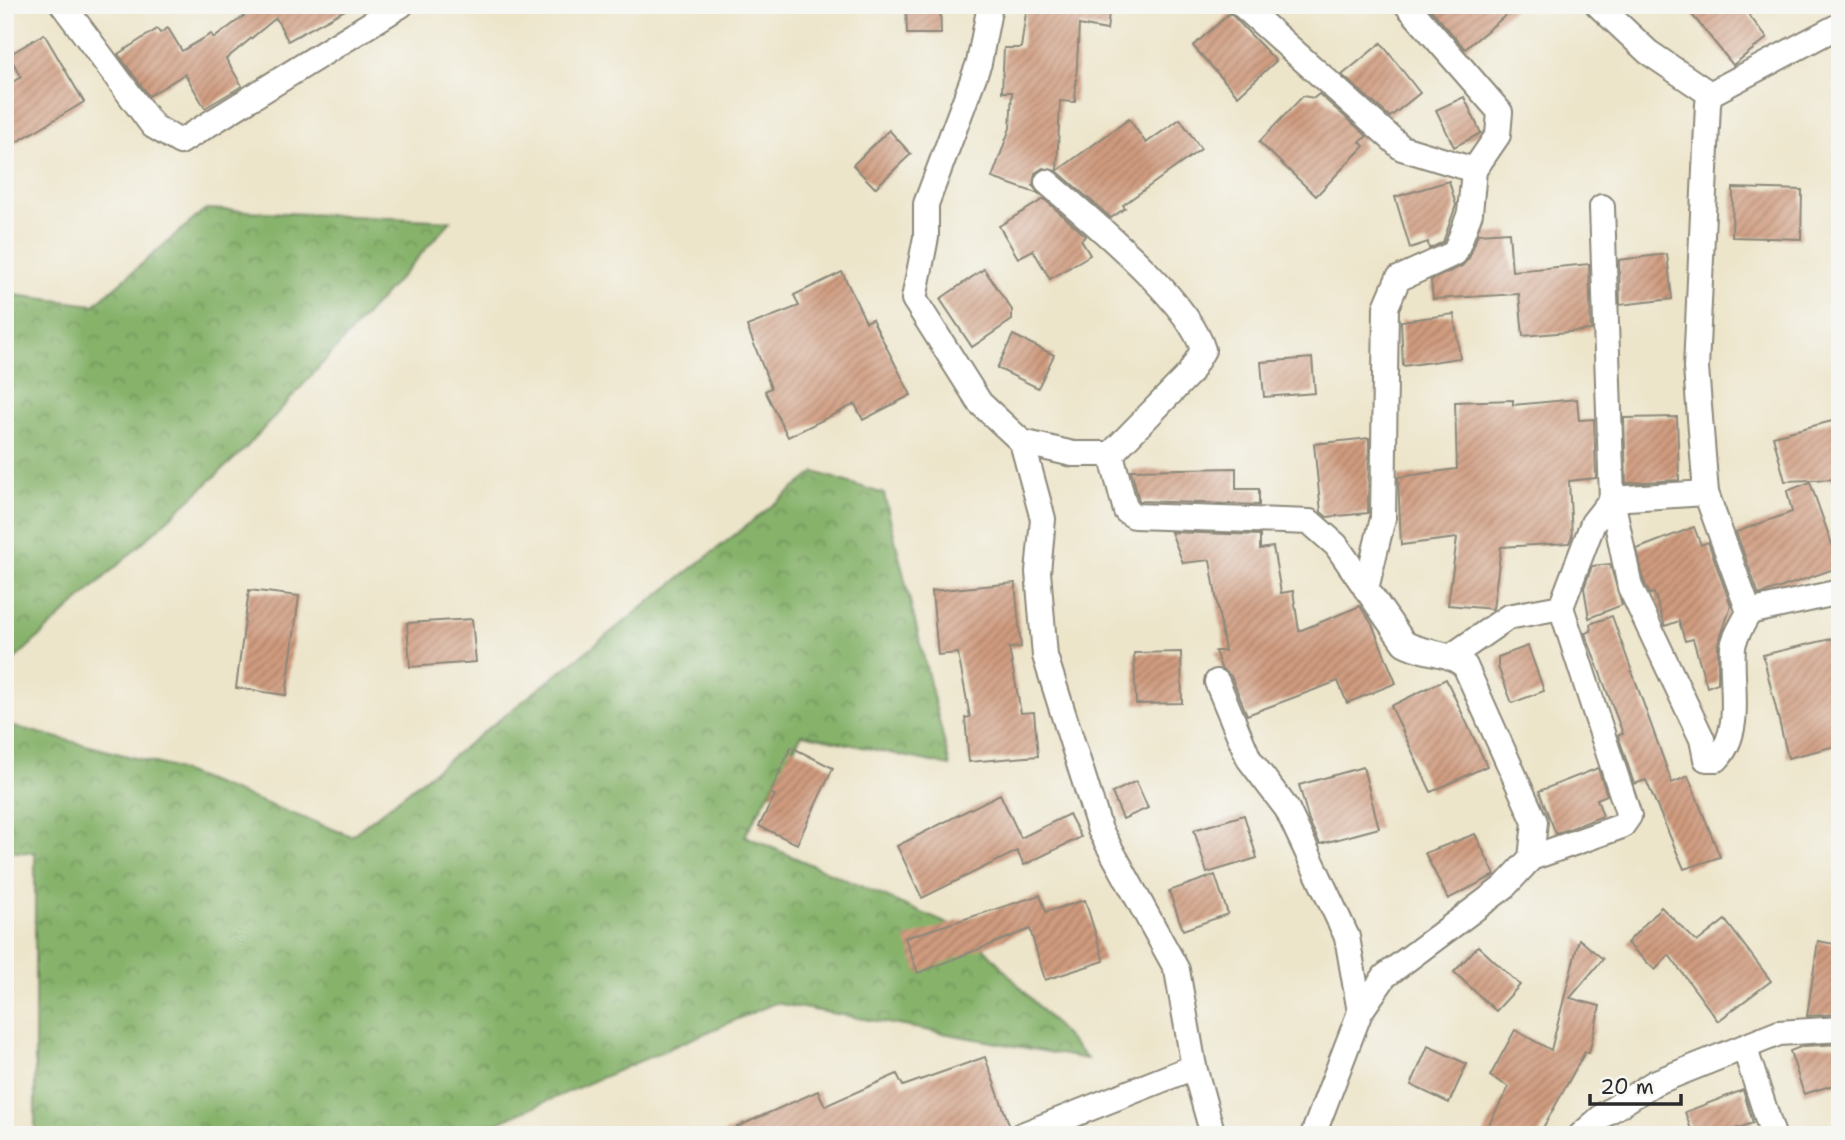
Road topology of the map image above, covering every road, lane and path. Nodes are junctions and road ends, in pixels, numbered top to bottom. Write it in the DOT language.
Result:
graph roads {
  1 [pos="63,5"];
  2 [pos="401,5"];
  3 [pos="990,5"];
  4 [pos="1242,5"];
  5 [pos="1407,5"];
  6 [pos="1598,5"];
  7 [pos="1840,25"];
  8 [pos="1710,94"];
  9 [pos="1474,170"];
  10 [pos="1047,182"];
  11 [pos="1602,207"];
  12 [pos="1022,442"];
  13 [pos="1111,454"];
  14 [pos="1706,494"];
  15 [pos="1612,499"];
  16 [pos="1366,589"];
  17 [pos="1840,592"];
  18 [pos="1561,607"];
  19 [pos="1749,612"];
  20 [pos="1454,656"];
  21 [pos="1216,682"];
  22 [pos="1531,858"];
  23 [pos="1360,1012"];
  24 [pos="1840,1029"];
  25 [pos="1745,1049"];
  26 [pos="1194,1067"];
  27 [pos="1022,1135"];
  28 [pos="1213,1135"];
  29 [pos="1313,1135"];
  30 [pos="1581,1135"];
  31 [pos="1773,1135"];
  1 -- 2 [label="street"];
  3 -- 12 [label="street"];
  4 -- 9 [label="street"];
  5 -- 9 [label="street"];
  6 -- 8 [label="street"];
  7 -- 8 [label="street"];
  8 -- 14 [label="street"];
  9 -- 16 [label="street"];
  10 -- 13 [label="street"];
  11 -- 15 [label="street"];
  12 -- 13 [label="street"];
  12 -- 26 [label="street"];
  13 -- 16 [label="street"];
  14 -- 15 [label="street"];
  14 -- 19 [label="street"];
  15 -- 18 [label="street"];
  15 -- 19 [label="street"];
  16 -- 20 [label="street"];
  17 -- 19 [label="street"];
  18 -- 20 [label="street"];
  18 -- 22 [label="street"];
  20 -- 22 [label="street"];
  21 -- 23 [label="street"];
  22 -- 23 [label="street"];
  23 -- 29 [label="street"];
  24 -- 25 [label="street"];
  25 -- 30 [label="street"];
  25 -- 31 [label="street"];
  26 -- 27 [label="street"];
  26 -- 28 [label="street"];
}
